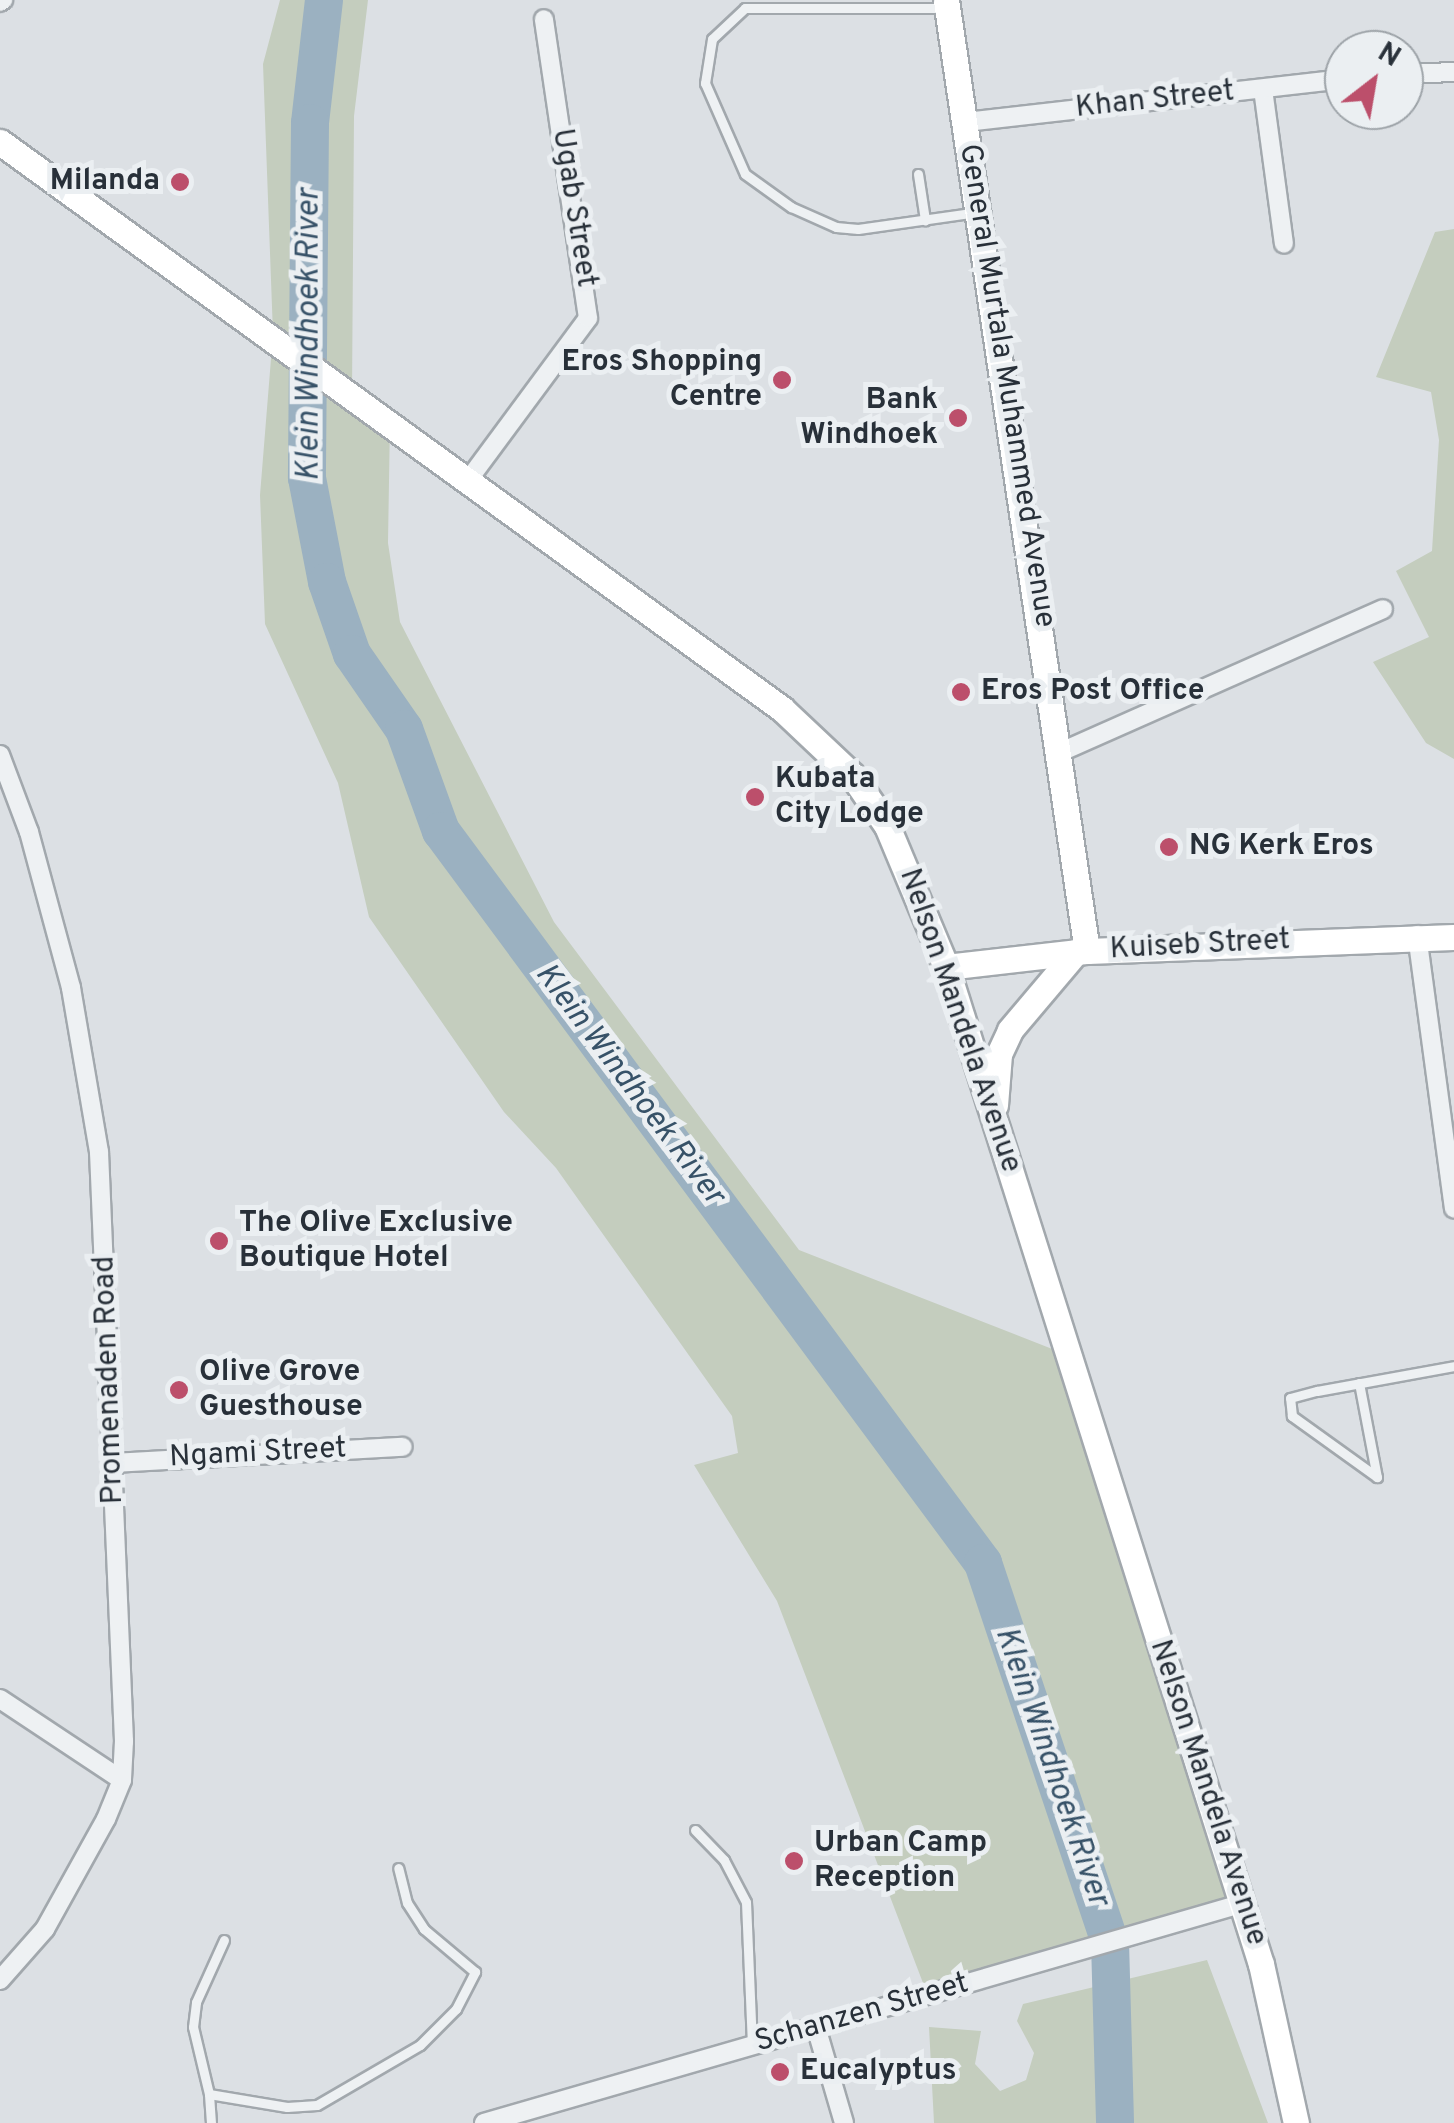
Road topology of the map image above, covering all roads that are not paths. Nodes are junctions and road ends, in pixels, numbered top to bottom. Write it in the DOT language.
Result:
graph roads {
  1 [pos="947,4"];
  2 [pos="544,19"];
  3 [pos="1454,72"];
  4 [pos="1424,73"];
  5 [pos="1324,81"];
  6 [pos="1263,89"];
  7 [pos="966,122"];
  8 [pos="0,142"];
  9 [pos="918,174"];
  10 [pos="979,212"];
  11 [pos="925,220"];
  12 [pos="1284,244"];
  13 [pos="469,480"];
  14 [pos="1384,609"];
  15 [pos="1063,751"];
  16 [pos="0,756"];
  17 [pos="1417,935"];
  18 [pos="1454,938"];
  19 [pos="1082,952"];
  20 [pos="946,968"];
  21 [pos="994,1119"];
  22 [pos="1451,1168"];
  23 [pos="1454,1208"];
  24 [pos="1454,1366"];
  25 [pos="1360,1384"];
  26 [pos="403,1447"];
  27 [pos="113,1463"];
  28 [pos="0,1699"];
  29 [pos="122,1780"];
  30 [pos="695,1830"];
  31 [pos="398,1868"];
  32 [pos="1241,1904"];
  33 [pos="224,1940"];
  34 [pos="0,1980"];
  35 [pos="816,2027"];
  36 [pos="752,2044"];
  37 [pos="210,2094"];
  38 [pos="542,2115"];
  39 [pos="211,2123"];
  40 [pos="484,2123"];
  41 [pos="844,2123"];
  42 [pos="1296,2123"];
  1 -- 7 [label="main road, General Murtala Muhammed Avenue"];
  1 -- 11 [label="lane"];
  2 -- 13 [label="street, Ugab Street"];
  3 -- 4 [label="street"];
  5 -- 6 [label="street, Khan Street"];
  6 -- 7 [label="street, Khan Street"];
  6 -- 12 [label="street"];
  7 -- 10 [label="main road, General Murtala Muhammed Avenue"];
  8 -- 13 [label="main road, Nelson Mandela Avenue"];
  9 -- 11 [label="lane"];
  10 -- 11 [label="lane"];
  10 -- 15 [label="main road, General Murtala Muhammed Avenue"];
  13 -- 20 [label="main road, Nelson Mandela Avenue"];
  14 -- 15 [label="street"];
  15 -- 19 [label="main road, General Murtala Muhammed Avenue"];
  16 -- 27 [label="street, Promenaden Road"];
  17 -- 18 [label="main road, Kuiseb Street"];
  17 -- 19 [label="main road, Kuiseb Street"];
  17 -- 22 [label="street"];
  19 -- 20 [label="main road, Kuiseb Street"];
  19 -- 21 [label="main road"];
  20 -- 21 [label="main road, Nelson Mandela Avenue"];
  21 -- 32 [label="main road, Nelson Mandela Avenue"];
  22 -- 23 [label="street"];
  24 -- 25 [label="lane"];
  25 -- 25 [label="lane"];
  26 -- 27 [label="street, Ngami Street"];
  27 -- 29 [label="street, Promenaden Road"];
  28 -- 29 [label="street"];
  29 -- 34 [label="street, Promenaden Road"];
  30 -- 36 [label="lane"];
  31 -- 37 [label="lane"];
  32 -- 35 [label="street, Schanzen Street"];
  32 -- 42 [label="main road, Nelson Mandela Avenue"];
  33 -- 37 [label="lane"];
  35 -- 36 [label="street, Schanzen Street"];
  35 -- 41 [label="street"];
  36 -- 38 [label="street, Schanzen Street"];
  37 -- 39 [label="lane"];
  38 -- 40 [label="street, Schanzen Street"];
}
